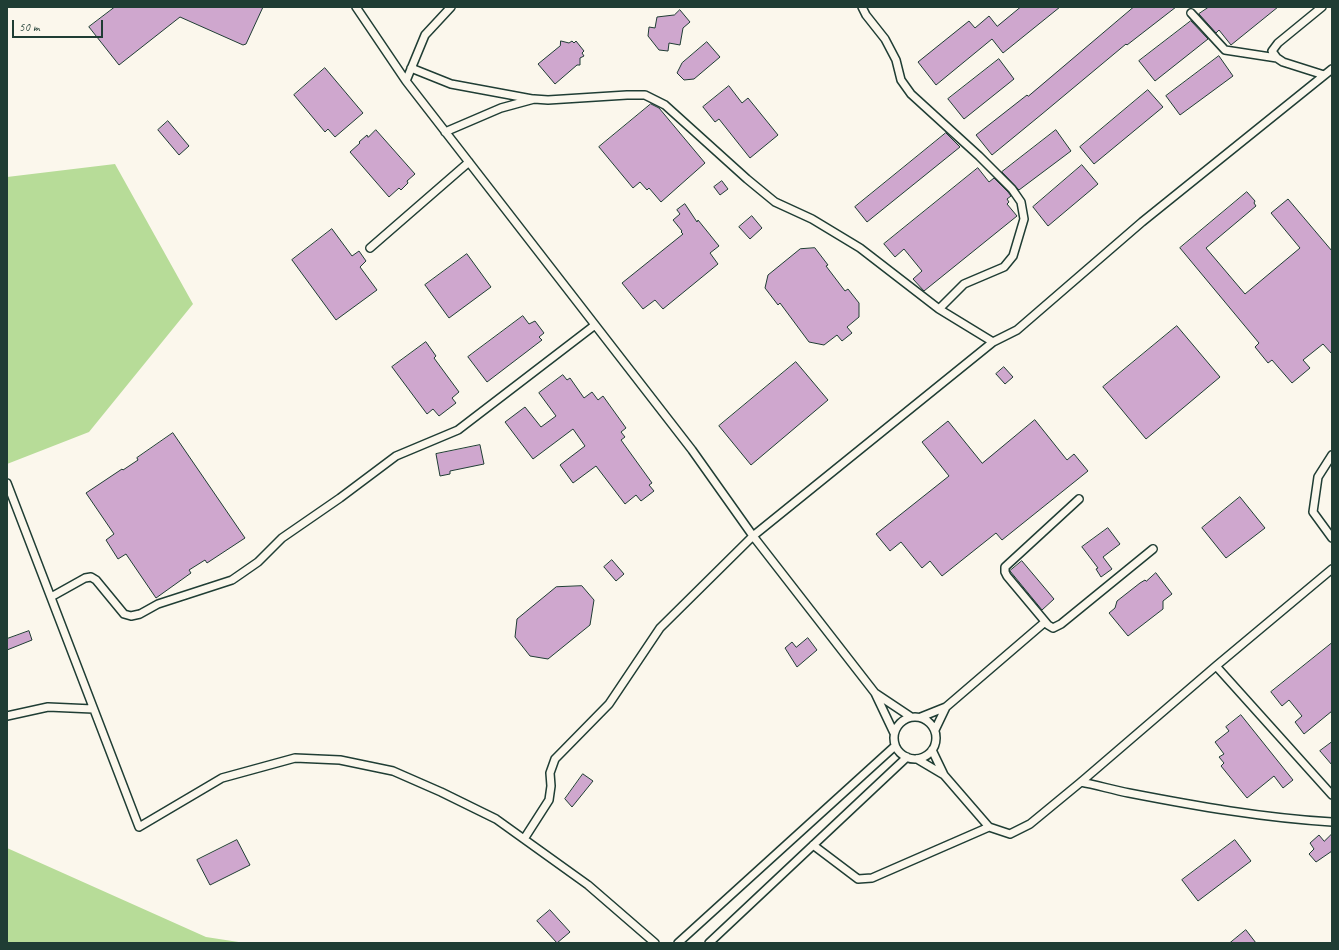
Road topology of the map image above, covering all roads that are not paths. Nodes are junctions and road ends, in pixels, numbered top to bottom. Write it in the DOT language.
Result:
graph roads {
  1 [pos="356,7"];
  2 [pos="451,7"];
  3 [pos="862,7"];
  4 [pos="1322,7"];
  5 [pos="1191,13"];
  6 [pos="1277,58"];
  7 [pos="411,68"];
  8 [pos="1332,69"];
  9 [pos="1324,75"];
  10 [pos="406,81"];
  11 [pos="534,99"];
  12 [pos="446,132"];
  13 [pos="469,162"];
  14 [pos="370,248"];
  15 [pos="939,309"];
  16 [pos="595,325"];
  17 [pos="993,342"];
  18 [pos="1332,455"];
  19 [pos="7,483"];
  20 [pos="1079,499"];
  21 [pos="753,536"];
  22 [pos="1332,538"];
  23 [pos="1153,549"];
  24 [pos="1332,569"];
  25 [pos="51,597"];
  26 [pos="1045,622"];
  27 [pos="1216,666"];
  28 [pos="875,693"];
  29 [pos="946,707"];
  30 [pos="93,709"];
  31 [pos="7,716"];
  32 [pos="911,717"];
  33 [pos="921,718"];
  34 [pos="934,730"];
  35 [pos="894,733"];
  36 [pos="895,746"];
  37 [pos="932,750"];
  38 [pos="907,757"];
  39 [pos="917,758"];
  40 [pos="944,775"];
  41 [pos="1081,782"];
  42 [pos="1332,795"];
  43 [pos="1332,822"];
  44 [pos="989,827"];
  45 [pos="524,839"];
  46 [pos="813,845"];
  47 [pos="655,943"];
  48 [pos="678,943"];
  49 [pos="709,943"];
  1 -- 10 [label="lane"];
  2 -- 7 [label="lane"];
  3 -- 15 [label="lane"];
  4 -- 6 [label="lane"];
  5 -- 6 [label="lane"];
  6 -- 9 [label="lane"];
  7 -- 10 [label="lane"];
  7 -- 11 [label="lane"];
  8 -- 9 [label="lane"];
  9 -- 17 [label="lane"];
  10 -- 12 [label="lane"];
  11 -- 12 [label="lane"];
  11 -- 15 [label="lane"];
  12 -- 13 [label="lane"];
  13 -- 14 [label="lane"];
  13 -- 16 [label="lane"];
  15 -- 17 [label="lane"];
  16 -- 21 [label="lane"];
  16 -- 25 [label="lane"];
  17 -- 21 [label="lane"];
  18 -- 22 [label="lane"];
  19 -- 25 [label="lane"];
  20 -- 26 [label="lane"];
  21 -- 28 [label="lane"];
  21 -- 45 [label="lane"];
  23 -- 26 [label="lane"];
  24 -- 27 [label="lane"];
  25 -- 30 [label="lane"];
  26 -- 29 [label="lane"];
  27 -- 41 [label="lane"];
  27 -- 42 [label="lane"];
  28 -- 32 [label="lane"];
  28 -- 35 [label="lane"];
  29 -- 33 [label="lane"];
  29 -- 34 [label="lane"];
  30 -- 31 [label="lane"];
  30 -- 45 [label="lane"];
  32 -- 33 [label="lane"];
  32 -- 35 [label="lane"];
  33 -- 34 [label="lane"];
  34 -- 37 [label="lane"];
  35 -- 36 [label="lane"];
  36 -- 38 [label="lane"];
  36 -- 48 [label="lane"];
  37 -- 39 [label="lane"];
  37 -- 40 [label="lane"];
  38 -- 39 [label="lane"];
  38 -- 46 [label="lane"];
  39 -- 40 [label="lane"];
  40 -- 44 [label="lane"];
  41 -- 43 [label="lane"];
  41 -- 44 [label="lane"];
  44 -- 46 [label="lane"];
  45 -- 47 [label="lane"];
  46 -- 49 [label="lane"];
}
